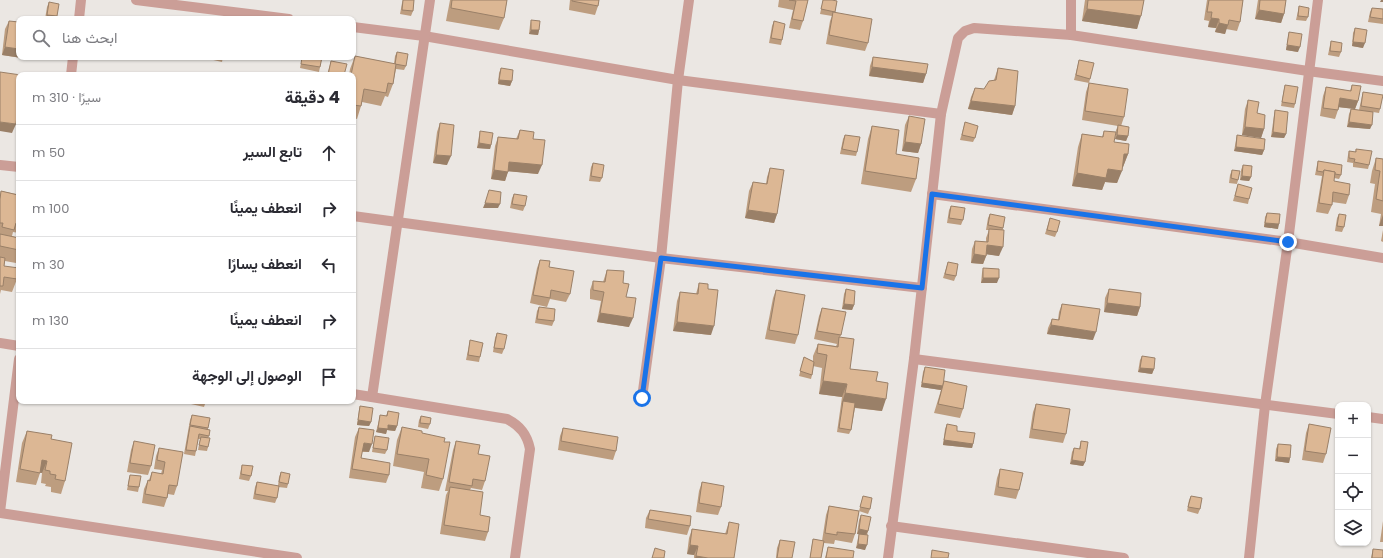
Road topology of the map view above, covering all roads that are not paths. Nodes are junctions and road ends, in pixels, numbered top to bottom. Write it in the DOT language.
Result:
graph roads {
  1 [pos="81,0"];
  2 [pos="136,0"];
  3 [pos="430,0"];
  4 [pos="689,0"];
  5 [pos="1071,0"];
  6 [pos="1318,0"];
  7 [pos="79,16"];
  8 [pos="265,16"];
  9 [pos="356,27"];
  10 [pos="1071,35"];
  11 [pos="424,36"];
  12 [pos="73,60"];
  13 [pos="1308,71"];
  14 [pos="71,72"];
  15 [pos="678,80"];
  16 [pos="1383,80"];
  17 [pos="941,114"];
  18 [pos="0,165"];
  19 [pos="16,167"];
  20 [pos="932,194"];
  21 [pos="356,216"];
  22 [pos="398,222"];
  23 [pos="1288,242"];
  24 [pos="661,258"];
  25 [pos="1383,258"];
  26 [pos="922,288"];
  27 [pos="0,343"];
  28 [pos="16,346"];
  29 [pos="914,359"];
  30 [pos="16,383"];
  31 [pos="356,394"];
  32 [pos="372,397"];
  33 [pos="642,398"];
  34 [pos="1265,405"];
  35 [pos="1335,414"];
  36 [pos="1371,417"];
  37 [pos="1383,419"];
  38 [pos="0,512"];
  39 [pos="891,526"];
  40 [pos="297,558"];
  41 [pos="515,558"];
  42 [pos="888,558"];
  43 [pos="1124,558"];
  44 [pos="1249,558"];
  1 -- 7 [label="street"];
  2 -- 8 [label="street"];
  3 -- 11 [label="street"];
  4 -- 15 [label="street"];
  5 -- 10 [label="street"];
  6 -- 13 [label="street"];
  9 -- 11 [label="street"];
  10 -- 13 [label="street"];
  10 -- 17 [label="street"];
  11 -- 15 [label="street"];
  11 -- 22 [label="street"];
  12 -- 14 [label="street"];
  13 -- 16 [label="street"];
  13 -- 23 [label="street"];
  15 -- 17 [label="street"];
  15 -- 24 [label="street"];
  17 -- 20 [label="street"];
  18 -- 19 [label="street"];
  20 -- 23 [label="street"];
  20 -- 26 [label="street"];
  21 -- 22 [label="street"];
  22 -- 24 [label="street"];
  22 -- 32 [label="street"];
  23 -- 25 [label="street"];
  23 -- 34 [label="street"];
  24 -- 26 [label="street"];
  24 -- 33 [label="street"];
  26 -- 29 [label="street"];
  27 -- 28 [label="street"];
  29 -- 34 [label="street"];
  29 -- 39 [label="street"];
  30 -- 38 [label="street"];
  31 -- 32 [label="street"];
  32 -- 41 [label="street"];
  34 -- 35 [label="street"];
  34 -- 44 [label="street"];
  36 -- 37 [label="street"];
  38 -- 40 [label="street"];
  39 -- 42 [label="street"];
  39 -- 43 [label="street"];
}
